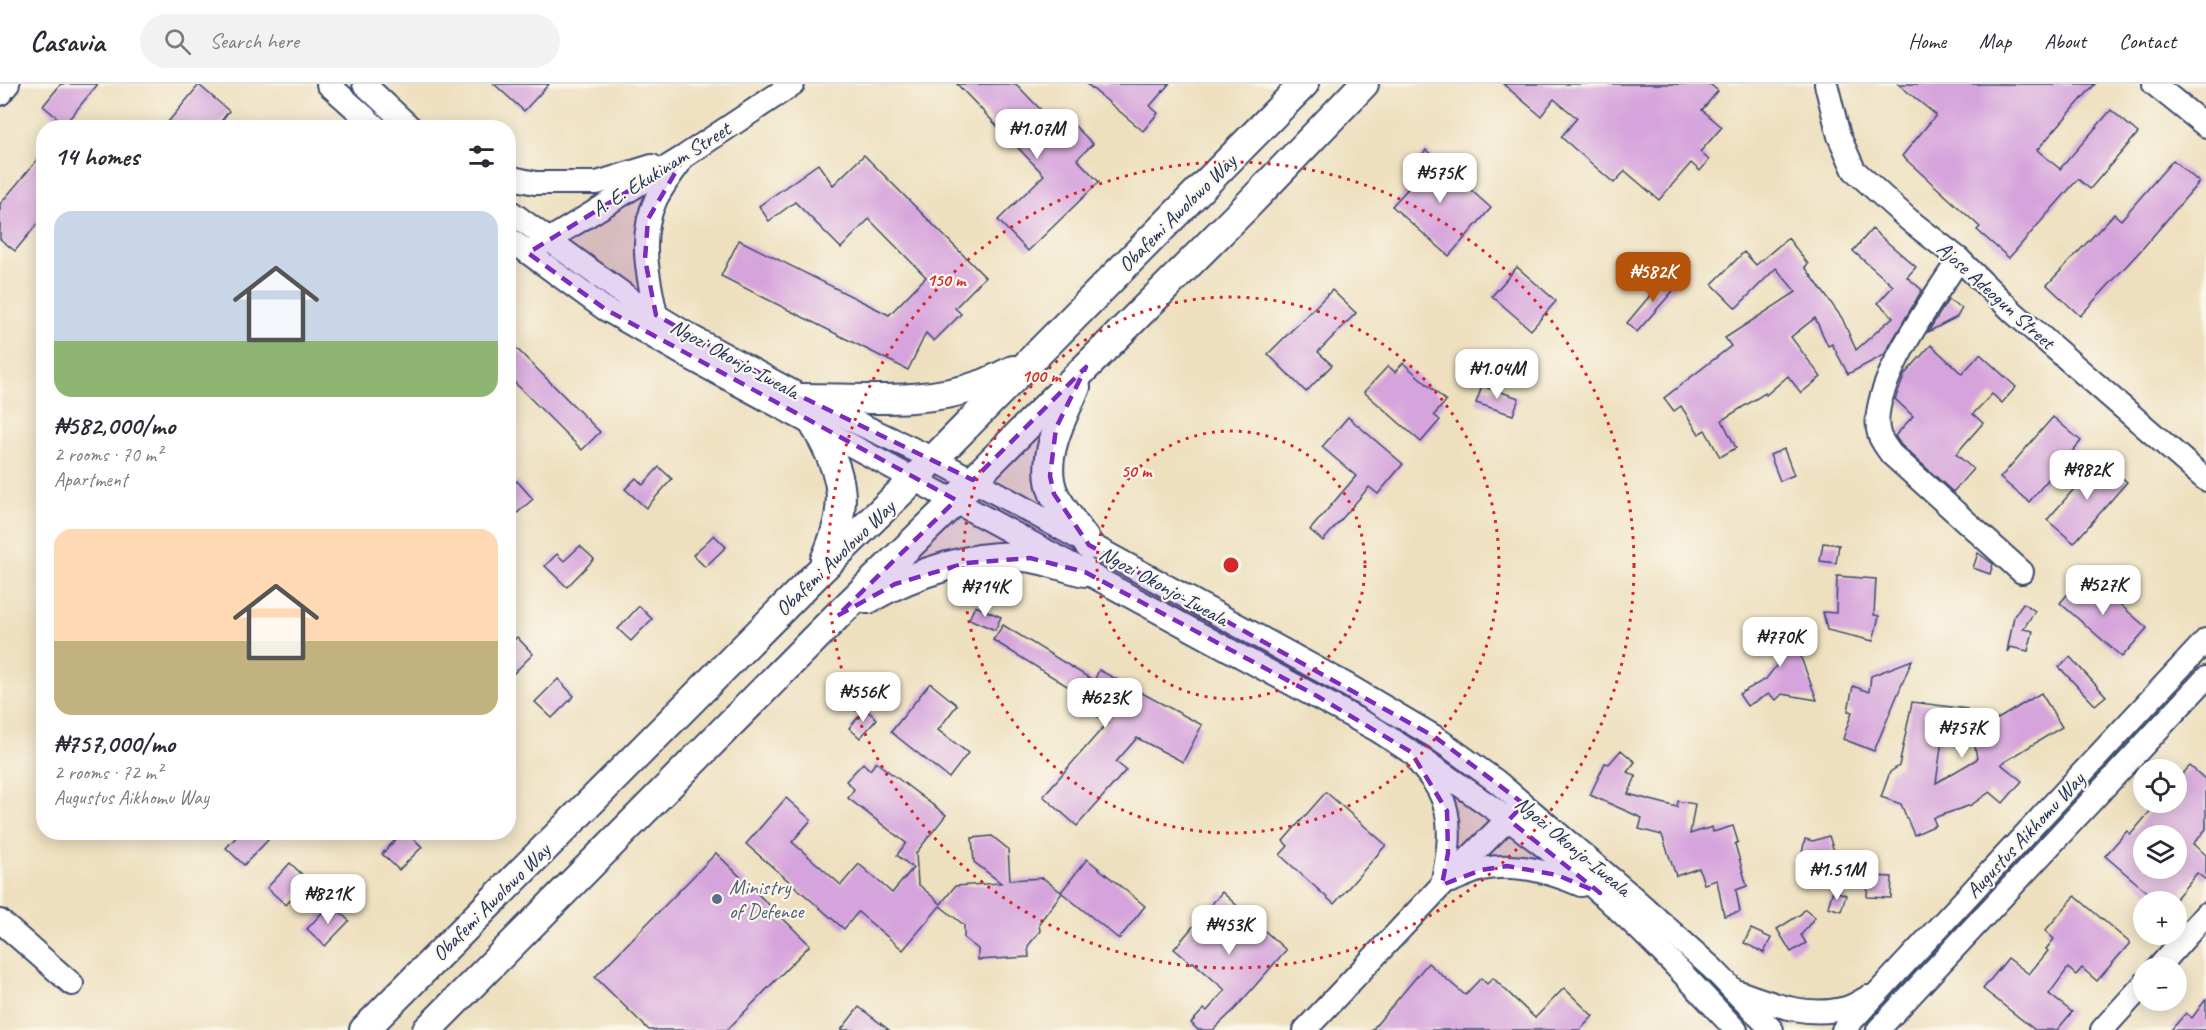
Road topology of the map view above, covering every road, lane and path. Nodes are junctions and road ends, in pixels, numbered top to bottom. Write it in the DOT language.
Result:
graph roads {
  1 [pos="8,84"];
  2 [pos="328,84"];
  3 [pos="364,84"];
  4 [pos="793,84"];
  5 [pos="1304,84"];
  6 [pos="1364,84"];
  7 [pos="1826,84"];
  8 [pos="2154,84"];
  9 [pos="0,94"];
  10 [pos="369,120"];
  11 [pos="402,120"];
  12 [pos="2206,126"];
  13 [pos="685,156"];
  14 [pos="516,179"];
  15 [pos="516,216"];
  16 [pos="548,240"];
  17 [pos="516,244"];
  18 [pos="528,253"];
  19 [pos="1959,259"];
  20 [pos="656,315"];
  21 [pos="1026,364"];
  22 [pos="1086,367"];
  23 [pos="809,411"];
  24 [pos="925,469"];
  25 [pos="2206,480"];
  26 [pos="964,490"];
  27 [pos="1089,545"];
  28 [pos="821,570"];
  29 [pos="1085,572"];
  30 [pos="2022,572"];
  31 [pos="837,616"];
  32 [pos="2206,640"];
  33 [pos="2206,678"];
  34 [pos="1411,752"];
  35 [pos="1516,812"];
  36 [pos="1442,885"];
  37 [pos="1600,894"];
  38 [pos="2206,914"];
  39 [pos="0,921"];
  40 [pos="2168,957"];
  41 [pos="72,984"];
  42 [pos="1734,990"];
  43 [pos="1880,991"];
  44 [pos="2133,996"];
  45 [pos="1902,1005"];
  46 [pos="364,1030"];
  47 [pos="427,1030"];
  48 [pos="1305,1030"];
  49 [pos="1736,1030"];
  50 [pos="1772,1030"];
  51 [pos="1843,1030"];
  52 [pos="1878,1030"];
  53 [pos="1891,1030"];
  54 [pos="2102,1030"];
  1 -- 9 [label="street"];
  2 -- 10 [label="street"];
  3 -- 11 [label="street"];
  4 -- 13 [label="street, A. E. Ekukinam Street"];
  5 -- 21 [label="main road, Obafemi Awolowo Way"];
  6 -- 22 [label="main road, Obafemi Awolowo Way"];
  7 -- 19 [label="street, Ajose Adeogun Street"];
  8 -- 12 [label="street"];
  13 -- 14 [label="street"];
  13 -- 16 [label="street, A. E. Ekukinam Street"];
  13 -- 20 [label="street"];
  15 -- 16 [label="street, Ngozi Okonjo-Iweala"];
  16 -- 18 [label="street, A. E. Ekukinam Street"];
  16 -- 20 [label="street, Ngozi Okonjo-Iweala"];
  17 -- 18 [label="street, Ngozi Okonjo-Iweala"];
  18 -- 23 [label="street, Ngozi Okonjo-Iweala"];
  19 -- 25 [label="street, Ajose Adeogun Street"];
  19 -- 30 [label="street"];
  20 -- 23 [label="street, Ngozi Okonjo-Iweala"];
  21 -- 23 [label="main road"];
  21 -- 24 [label="main road, Obafemi Awolowo Way"];
  22 -- 26 [label="main road, Obafemi Awolowo Way"];
  22 -- 27 [label="main road"];
  23 -- 24 [label="street, Ngozi Okonjo-Iweala"];
  23 -- 28 [label="main road"];
  24 -- 26 [label="street, Ngozi Okonjo-Iweala"];
  24 -- 28 [label="main road, Obafemi Awolowo Way"];
  26 -- 27 [label="street, Ngozi Okonjo-Iweala"];
  26 -- 29 [label="street, Ngozi Okonjo-Iweala"];
  26 -- 31 [label="main road, Obafemi Awolowo Way"];
  27 -- 35 [label="street, Ngozi Okonjo-Iweala"];
  28 -- 46 [label="main road, Obafemi Awolowo Way"];
  29 -- 31 [label="main road"];
  29 -- 34 [label="street, Ngozi Okonjo-Iweala"];
  31 -- 47 [label="main road, Obafemi Awolowo Way"];
  32 -- 43 [label="street, Augustus Aikhomu Way"];
  33 -- 45 [label="street, Augustus Aikhomu Way"];
  34 -- 35 [label="street, Ngozi Okonjo-Iweala"];
  34 -- 36 [label="street"];
  35 -- 36 [label="street"];
  35 -- 37 [label="street, Ngozi Okonjo-Iweala"];
  35 -- 42 [label="street, Ngozi Okonjo-Iweala"];
  36 -- 37 [label="street"];
  36 -- 48 [label="street"];
  37 -- 49 [label="street, Ngozi Okonjo-Iweala"];
  38 -- 40 [label="street"];
  39 -- 41 [label="street"];
  42 -- 43 [label="street"];
  42 -- 50 [label="street, Ngozi Okonjo-Iweala"];
  43 -- 51 [label="street, Augustus Aikhomu Way"];
  44 -- 54 [label="street"];
  45 -- 52 [label="street, Augustus Aikhomu Way"];
  45 -- 53 [label="street"];
}
